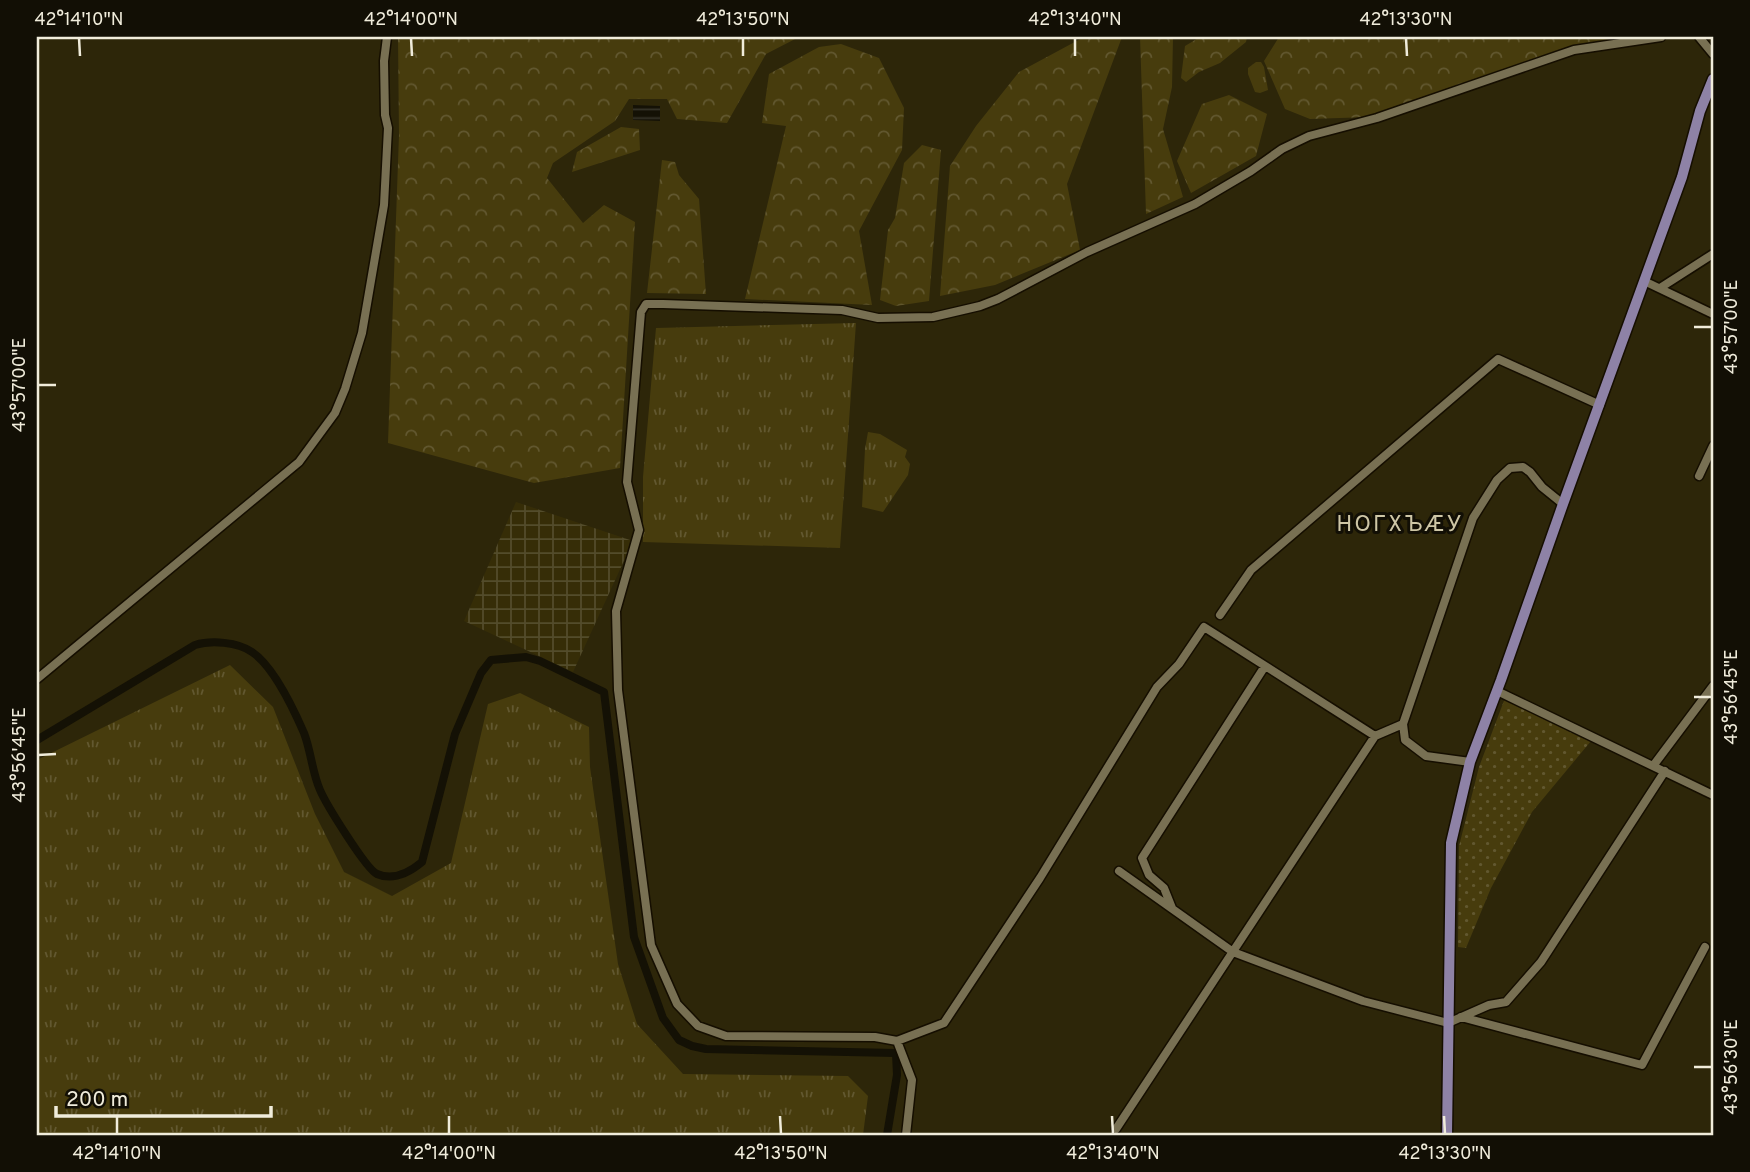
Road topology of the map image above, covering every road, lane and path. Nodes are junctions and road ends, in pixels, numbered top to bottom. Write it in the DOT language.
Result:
graph roads {
  1 [pos="387,37"];
  2 [pos="1661,37"];
  3 [pos="1699,37"];
  4 [pos="1713,54"];
  5 [pos="1713,79"];
  6 [pos="1713,254"];
  7 [pos="1644,281"];
  8 [pos="1660,288"];
  9 [pos="1713,314"];
  10 [pos="1600,405"];
  11 [pos="1713,446"];
  12 [pos="1699,476"];
  13 [pos="1563,504"];
  14 [pos="1220,615"];
  15 [pos="1265,666"];
  16 [pos="37,679"];
  17 [pos="1713,686"];
  18 [pos="1497,691"];
  19 [pos="1403,724"];
  20 [pos="1376,736"];
  21 [pos="1469,762"];
  22 [pos="1653,766"];
  23 [pos="1665,771"];
  24 [pos="1713,795"];
  25 [pos="1119,871"];
  26 [pos="1173,909"];
  27 [pos="1705,947"];
  28 [pos="1233,952"];
  29 [pos="1461,1017"];
  30 [pos="1448,1023"];
  31 [pos="897,1041"];
  32 [pos="1116,1129"];
  33 [pos="906,1135"];
  34 [pos="1447,1135"];
  1 -- 16 [label="street"];
  2 -- 31 [label="street"];
  3 -- 4 [label="street"];
  5 -- 7 [label="main road"];
  6 -- 8 [label="street"];
  7 -- 8 [label="street"];
  7 -- 10 [label="main road"];
  8 -- 9 [label="street"];
  10 -- 13 [label="main road"];
  10 -- 14 [label="street"];
  11 -- 12 [label="street"];
  13 -- 18 [label="main road"];
  13 -- 19 [label="street"];
  15 -- 20 [label="street"];
  15 -- 26 [label="street"];
  15 -- 31 [label="street"];
  17 -- 22 [label="street"];
  18 -- 21 [label="main road"];
  18 -- 22 [label="street"];
  19 -- 20 [label="street"];
  19 -- 21 [label="street"];
  20 -- 28 [label="street"];
  21 -- 30 [label="main road"];
  22 -- 23 [label="street"];
  23 -- 24 [label="street"];
  23 -- 29 [label="street"];
  25 -- 26 [label="street"];
  26 -- 28 [label="street"];
  27 -- 29 [label="street"];
  28 -- 30 [label="street"];
  28 -- 32 [label="street"];
  29 -- 30 [label="street"];
  30 -- 34 [label="main road"];
  31 -- 33 [label="street"];
}
